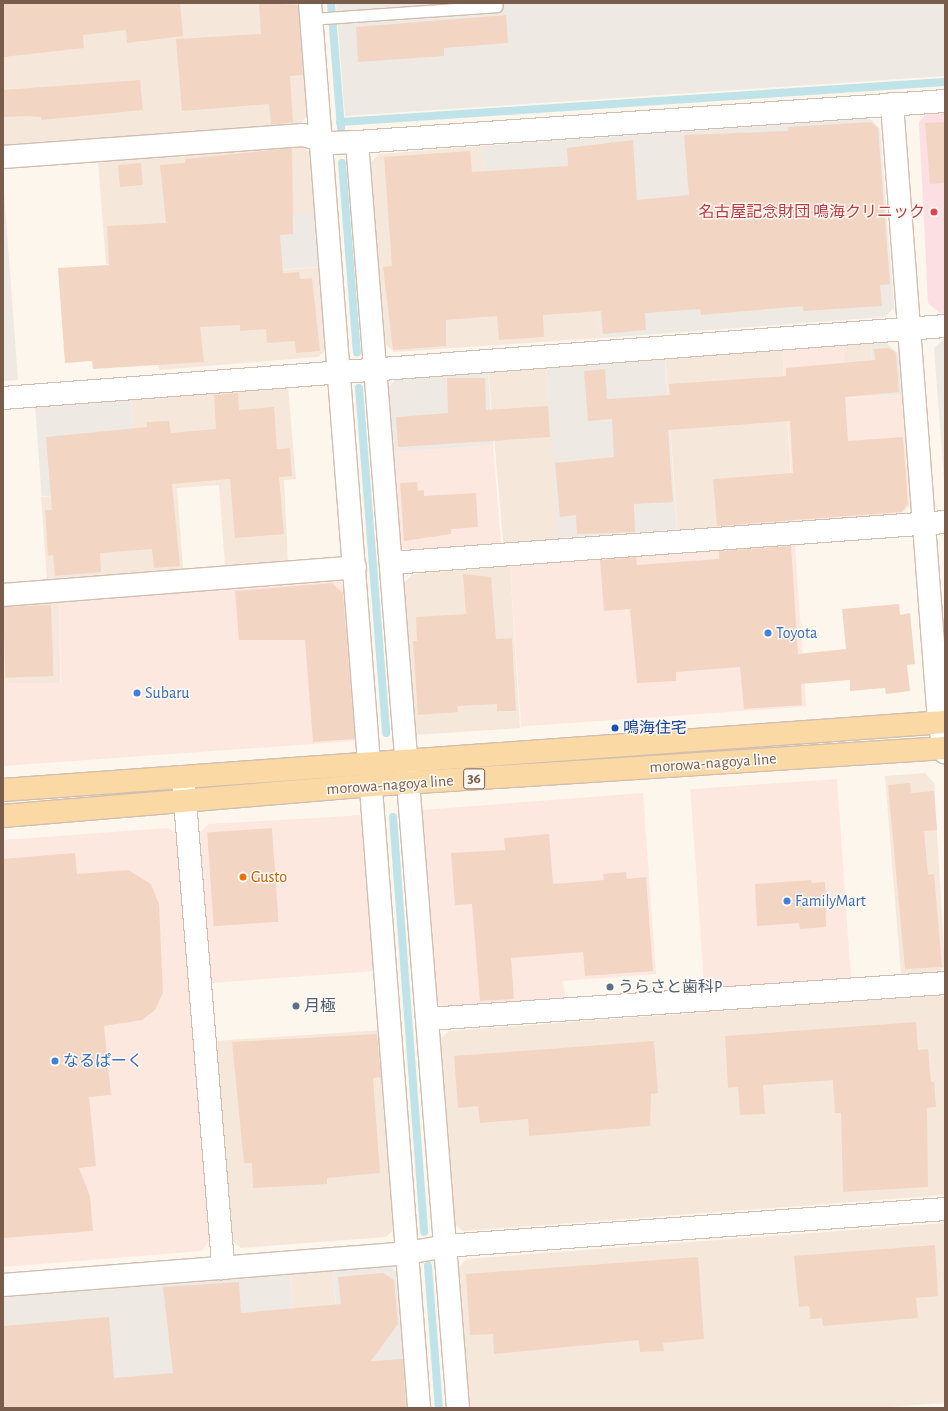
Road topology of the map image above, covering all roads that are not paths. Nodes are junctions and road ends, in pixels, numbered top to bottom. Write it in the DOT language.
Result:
graph roads {
  1 [pos="497,6"];
  2 [pos="315,14"];
  3 [pos="945,101"];
  4 [pos="892,104"];
  5 [pos="321,140"];
  6 [pos="357,142"];
  7 [pos="3,157"];
  8 [pos="945,326"];
  9 [pos="908,329"];
  10 [pos="376,367"];
  11 [pos="339,372"];
  12 [pos="3,398"];
  13 [pos="935,523"];
  14 [pos="391,563"];
  15 [pos="355,567"];
  16 [pos="3,595"];
  17 [pos="942,722"];
  18 [pos="945,748"];
  19 [pos="945,752"];
  20 [pos="407,761"];
  21 [pos="370,763"];
  22 [pos="183,777"];
  23 [pos="409,783"];
  24 [pos="372,786"];
  25 [pos="3,790"];
  26 [pos="186,804"];
  27 [pos="3,816"];
  28 [pos="945,983"];
  29 [pos="428,1020"];
  30 [pos="945,1209"];
  31 [pos="445,1246"];
  32 [pos="407,1253"];
  33 [pos="223,1268"];
  34 [pos="3,1285"];
  35 [pos="419,1408"];
  36 [pos="458,1408"];
  1 -- 2 [label="lane"];
  2 -- 5 [label="street"];
  3 -- 4 [label="street"];
  4 -- 6 [label="street"];
  4 -- 9 [label="street"];
  5 -- 6 [label="street"];
  5 -- 7 [label="street"];
  5 -- 11 [label="street"];
  6 -- 10 [label="street"];
  8 -- 9 [label="street"];
  9 -- 10 [label="street"];
  9 -- 13 [label="street"];
  10 -- 11 [label="street"];
  10 -- 14 [label="street"];
  11 -- 12 [label="street"];
  11 -- 15 [label="street"];
  13 -- 14 [label="street"];
  13 -- 17 [label="street"];
  14 -- 20 [label="street"];
  15 -- 16 [label="street"];
  15 -- 21 [label="street"];
  17 -- 18 [label="street"];
  17 -- 20 [label="main road, morowa-nagoya line / 36"];
  18 -- 19 [label="street"];
  18 -- 23 [label="main road, morowa-nagoya line / 36"];
  20 -- 21 [label="main road, morowa-nagoya line / 36"];
  20 -- 23 [label="street"];
  21 -- 22 [label="main road, morowa-nagoya line / 36"];
  21 -- 24 [label="street"];
  22 -- 25 [label="main road, morowa-nagoya line / 36"];
  22 -- 26 [label="street"];
  23 -- 24 [label="main road, morowa-nagoya line / 36"];
  23 -- 29 [label="street"];
  24 -- 26 [label="main road, morowa-nagoya line / 36"];
  24 -- 32 [label="street"];
  26 -- 27 [label="main road, morowa-nagoya line / 36"];
  26 -- 33 [label="street"];
  28 -- 29 [label="street"];
  29 -- 31 [label="street"];
  30 -- 31 [label="street"];
  31 -- 32 [label="street"];
  31 -- 36 [label="street"];
  32 -- 33 [label="street"];
  32 -- 35 [label="street"];
  33 -- 34 [label="street"];
}
